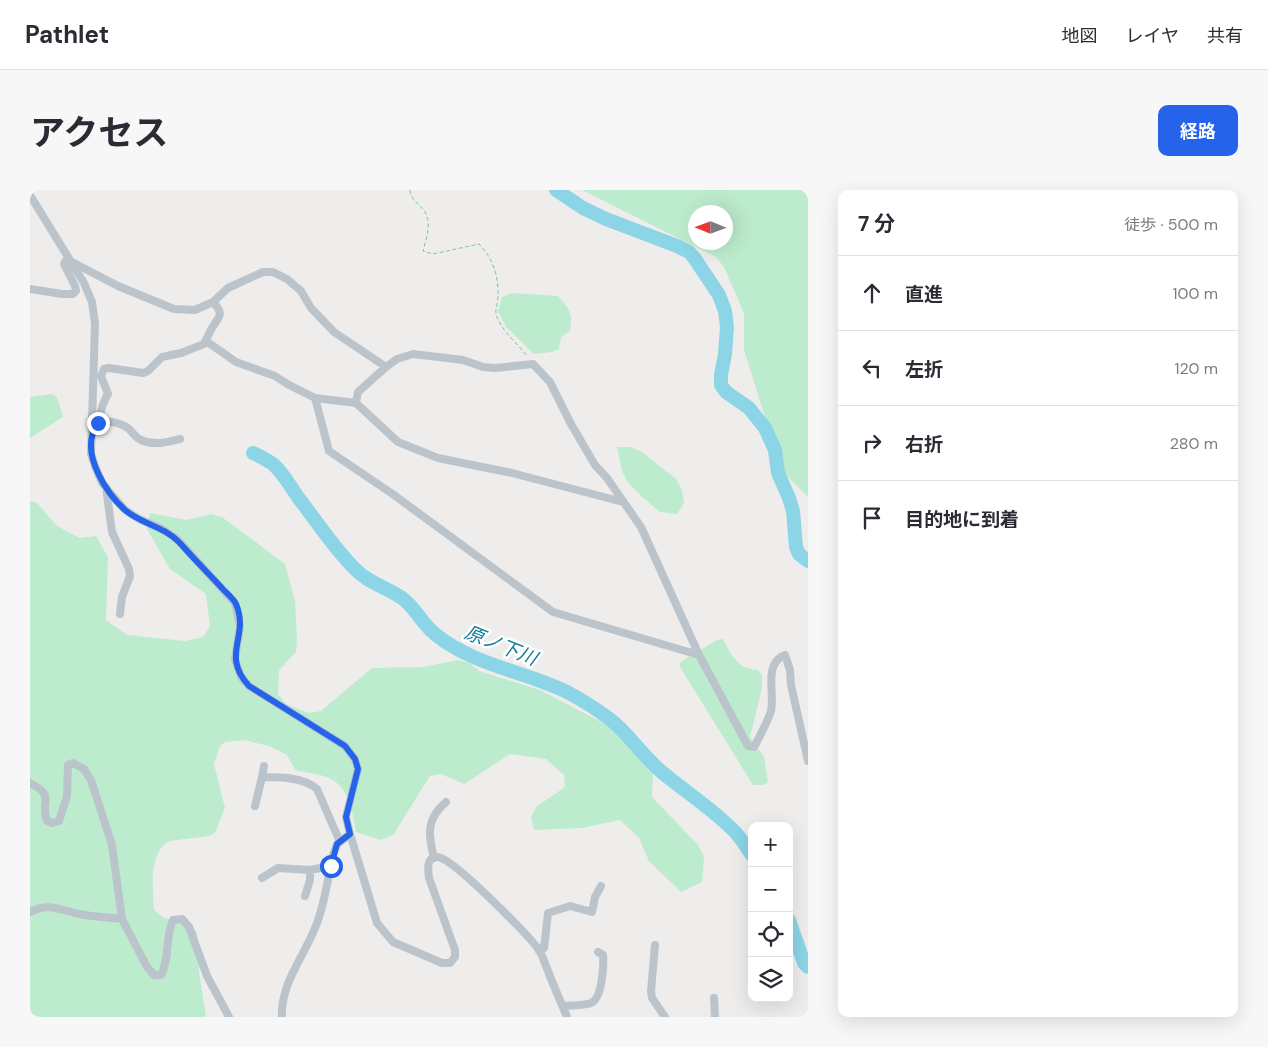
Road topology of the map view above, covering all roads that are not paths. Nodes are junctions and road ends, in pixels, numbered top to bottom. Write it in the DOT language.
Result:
graph roads {
  1 [pos="30,195"];
  2 [pos="69,259"];
  3 [pos="30,289"];
  4 [pos="213,302"];
  5 [pos="206,341"];
  6 [pos="386,367"];
  7 [pos="315,398"];
  8 [pos="356,403"];
  9 [pos="99,421"];
  10 [pos="92,433"];
  11 [pos="180,439"];
  12 [pos="106,487"];
  13 [pos="623,502"];
  14 [pos="120,614"];
  15 [pos="699,655"];
  16 [pos="805,740"];
  17 [pos="808,761"];
  18 [pos="264,766"];
  19 [pos="262,777"];
  20 [pos="30,783"];
  21 [pos="446,802"];
  22 [pos="255,806"];
  23 [pos="350,834"];
  24 [pos="340,842"];
  25 [pos="434,858"];
  26 [pos="331,866"];
  27 [pos="310,870"];
  28 [pos="262,878"];
  29 [pos="601,886"];
  30 [pos="305,896"];
  31 [pos="30,912"];
  32 [pos="122,919"];
  33 [pos="655,945"];
  34 [pos="539,951"];
  35 [pos="598,952"];
  36 [pos="714,998"];
  37 [pos="563,1006"];
  38 [pos="229,1017"];
  39 [pos="282,1017"];
  40 [pos="567,1017"];
  41 [pos="665,1017"];
  42 [pos="715,1017"];
  1 -- 2 [label="street"];
  2 -- 3 [label="street"];
  2 -- 4 [label="street"];
  2 -- 10 [label="street"];
  4 -- 5 [label="street"];
  4 -- 6 [label="street"];
  5 -- 7 [label="street"];
  5 -- 9 [label="street"];
  6 -- 8 [label="street"];
  6 -- 13 [label="street"];
  7 -- 8 [label="street"];
  7 -- 15 [label="street"];
  8 -- 13 [label="street"];
  9 -- 10 [label="street"];
  9 -- 11 [label="street"];
  10 -- 12 [label="street"];
  12 -- 14 [label="street"];
  12 -- 23 [label="street"];
  13 -- 15 [label="street"];
  15 -- 16 [label="street"];
  16 -- 17 [label="street"];
  18 -- 19 [label="street"];
  19 -- 22 [label="street"];
  19 -- 24 [label="street"];
  20 -- 32 [label="street"];
  21 -- 25 [label="street"];
  23 -- 24 [label="street"];
  23 -- 25 [label="street"];
  24 -- 26 [label="street"];
  25 -- 34 [label="street"];
  26 -- 27 [label="street"];
  26 -- 39 [label="street"];
  27 -- 28 [label="street"];
  27 -- 30 [label="street"];
  29 -- 34 [label="street"];
  31 -- 32 [label="street"];
  32 -- 38 [label="street"];
  33 -- 41 [label="street"];
  34 -- 37 [label="street"];
  35 -- 37 [label="street"];
  36 -- 42 [label="street"];
  37 -- 40 [label="street"];
}
